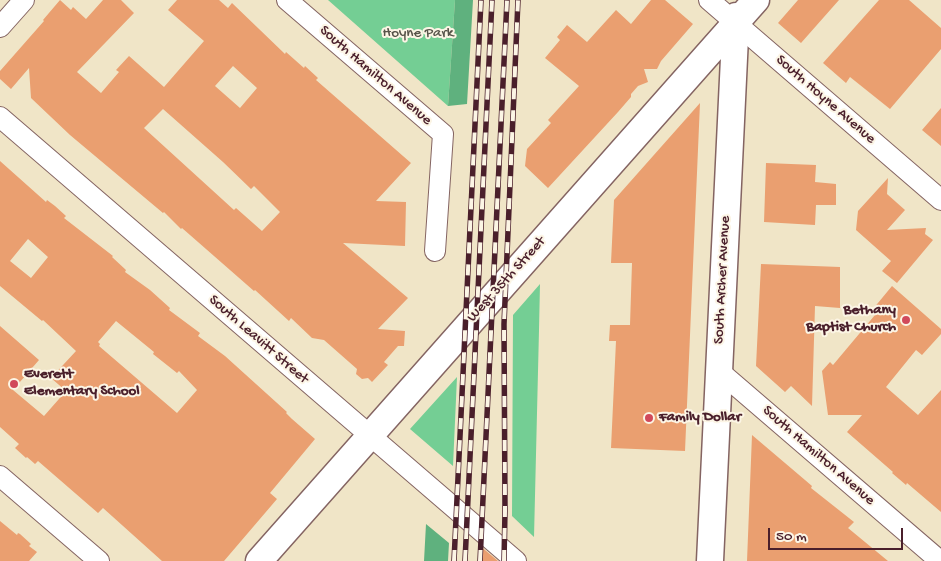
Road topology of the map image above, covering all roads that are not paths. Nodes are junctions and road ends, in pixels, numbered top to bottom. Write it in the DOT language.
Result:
graph roads {
  1 [pos="24,0"];
  2 [pos="287,0"];
  3 [pos="709,0"];
  4 [pos="756,0"];
  5 [pos="736,11"];
  6 [pos="0,27"];
  7 [pos="0,117"];
  8 [pos="941,200"];
  9 [pos="435,251"];
  10 [pos="719,371"];
  11 [pos="369,436"];
  12 [pos="0,476"];
  13 [pos="99,561"];
  14 [pos="259,561"];
  15 [pos="516,561"];
  16 [pos="710,561"];
  17 [pos="940,561"];
  1 -- 6 [label="street"];
  2 -- 9 [label="street, South Hamilton Avenue"];
  3 -- 5 [label="street, South Hoyne Avenue"];
  4 -- 5 [label="main road, West 35th Street"];
  5 -- 8 [label="street, South Hoyne Avenue"];
  5 -- 10 [label="main road, South Archer Avenue"];
  5 -- 11 [label="main road, West 35th Street"];
  7 -- 11 [label="street, South Leavitt Street"];
  10 -- 16 [label="main road, South Archer Avenue"];
  10 -- 17 [label="street, South Hamilton Avenue"];
  11 -- 14 [label="main road, West 35th Street"];
  11 -- 15 [label="street, South Leavitt Street"];
  12 -- 13 [label="street"];
}
